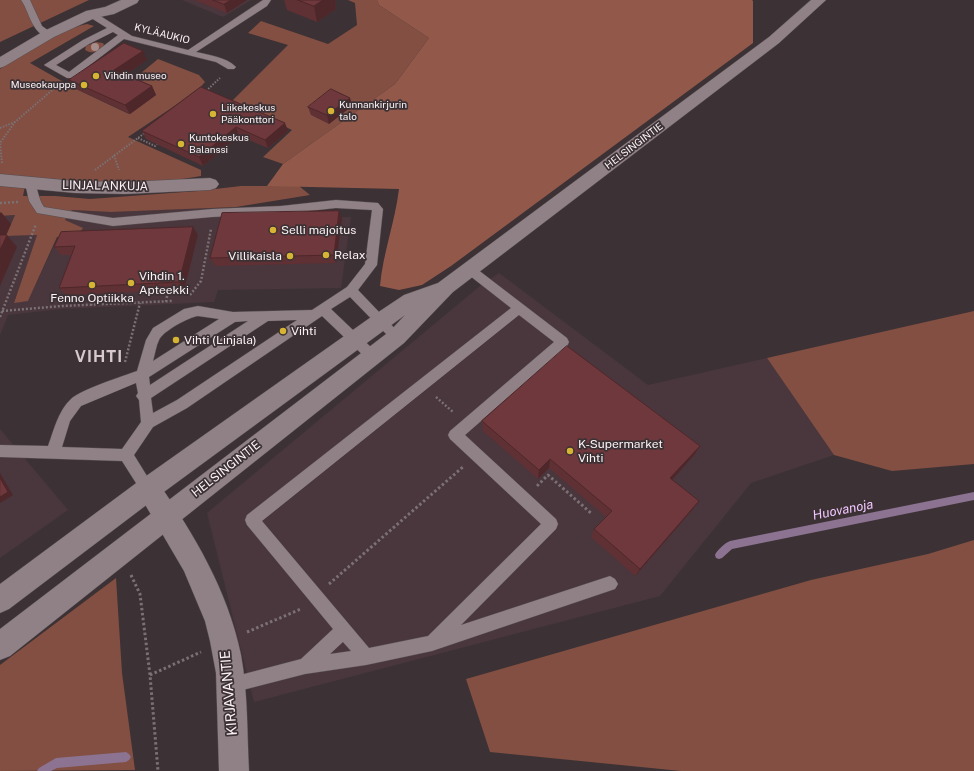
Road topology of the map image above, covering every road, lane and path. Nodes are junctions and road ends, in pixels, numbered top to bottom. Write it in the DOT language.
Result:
graph roads {
  1 [pos="25,0"];
  2 [pos="112,0"];
  3 [pos="132,0"];
  4 [pos="267,0"];
  5 [pos="819,0"];
  6 [pos="90,14"];
  7 [pos="113,28"];
  8 [pos="49,34"];
  9 [pos="124,35"];
  10 [pos="190,52"];
  11 [pos="0,63"];
  12 [pos="231,67"];
  13 [pos="70,76"];
  14 [pos="208,90"];
  15 [pos="201,95"];
  16 [pos="15,122"];
  17 [pos="0,128"];
  18 [pos="148,130"];
  19 [pos="137,138"];
  20 [pos="0,143"];
  21 [pos="157,144"];
  22 [pos="114,155"];
  23 [pos="4,180"];
  24 [pos="30,183"];
  25 [pos="210,184"];
  26 [pos="41,210"];
  27 [pos="212,226"];
  28 [pos="469,269"];
  29 [pos="446,287"];
  30 [pos="351,290"];
  31 [pos="168,291"];
  32 [pos="95,294"];
  33 [pos="189,296"];
  34 [pos="178,301"];
  35 [pos="166,302"];
  36 [pos="91,305"];
  37 [pos="519,308"];
  38 [pos="2,311"];
  39 [pos="318,312"];
  40 [pos="0,316"];
  41 [pos="267,316"];
  42 [pos="233,317"];
  43 [pos="381,320"];
  44 [pos="397,337"];
  45 [pos="355,340"];
  46 [pos="372,356"];
  47 [pos="142,375"];
  48 [pos="423,384"];
  49 [pos="143,396"];
  50 [pos="148,424"];
  51 [pos="466,424"];
  52 [pos="0,451"];
  53 [pos="53,452"];
  54 [pos="126,455"];
  55 [pos="477,455"];
  56 [pos="536,487"];
  57 [pos="148,489"];
  58 [pos="592,514"];
  59 [pos="167,515"];
  60 [pos="129,572"];
  61 [pos="331,583"];
  62 [pos="610,584"];
  63 [pos="0,600"];
  64 [pos="344,630"];
  65 [pos="432,643"];
  66 [pos="0,646"];
  67 [pos="366,657"];
  68 [pos="305,666"];
  69 [pos="231,685"];
  70 [pos="158,771"];
  71 [pos="234,771"];
  1 -- 8 [label="lane"];
  2 -- 6 [label="street"];
  3 -- 6 [label="street"];
  4 -- 10 [label="lane"];
  5 -- 28 [label="street, HELSINGINTIE"];
  6 -- 7 [label="lane, KYLÄAUKIO"];
  6 -- 8 [label="street"];
  7 -- 9 [label="lane, KYLÄAUKIO"];
  7 -- 13 [label="lane"];
  8 -- 11 [label="street"];
  9 -- 10 [label="lane, KYLÄAUKIO"];
  9 -- 13 [label="lane"];
  10 -- 12 [label="lane, KYLÄAUKIO"];
  13 -- 16 [label="path"];
  14 -- 15 [label="path"];
  16 -- 17 [label="path"];
  16 -- 20 [label="path"];
  18 -- 19 [label="path"];
  19 -- 21 [label="path"];
  19 -- 22 [label="path"];
  20 -- 23 [label="path"];
  23 -- 24 [label="street, LINJALANKUJA"];
  24 -- 25 [label="street, LINJALANKUJA"];
  24 -- 26 [label="lane"];
  26 -- 30 [label="lane"];
  26 -- 38 [label="path"];
  27 -- 33 [label="path"];
  28 -- 29 [label="street, HELSINGINTIE"];
  28 -- 37 [label="lane"];
  29 -- 43 [label="street, HELSINGINTIE"];
  29 -- 44 [label="street, HELSINGINTIE"];
  30 -- 39 [label="lane"];
  30 -- 43 [label="lane"];
  31 -- 35 [label="path"];
  32 -- 36 [label="path"];
  34 -- 35 [label="path"];
  35 -- 36 [label="path"];
  36 -- 38 [label="path"];
  37 -- 48 [label="lane"];
  37 -- 51 [label="lane"];
  38 -- 40 [label="path"];
  39 -- 41 [label="lane"];
  39 -- 45 [label="lane"];
  39 -- 50 [label="lane"];
  41 -- 42 [label="lane"];
  41 -- 49 [label="lane"];
  42 -- 47 [label="lane"];
  42 -- 47 [label="lane"];
  43 -- 44 [label="lane"];
  43 -- 45 [label="street, HELSINGINTIE"];
  44 -- 46 [label="street, HELSINGINTIE"];
  45 -- 46 [label="lane"];
  45 -- 57 [label="street, HELSINGINTIE"];
  46 -- 59 [label="street, HELSINGINTIE"];
  47 -- 49 [label="lane"];
  47 -- 53 [label="lane"];
  48 -- 51 [label="path"];
  48 -- 64 [label="lane"];
  49 -- 50 [label="lane"];
  50 -- 54 [label="lane"];
  51 -- 55 [label="lane"];
  52 -- 53 [label="lane"];
  53 -- 54 [label="lane"];
  54 -- 57 [label="lane"];
  55 -- 61 [label="path"];
  55 -- 65 [label="lane"];
  56 -- 58 [label="path"];
  57 -- 59 [label="street, KIRJAVANTIE"];
  57 -- 63 [label="street, HELSINGINTIE"];
  59 -- 66 [label="street, HELSINGINTIE"];
  59 -- 69 [label="street, KIRJAVANTIE"];
  60 -- 70 [label="path"];
  62 -- 65 [label="lane"];
  64 -- 67 [label="lane"];
  64 -- 68 [label="lane"];
  65 -- 67 [label="lane"];
  67 -- 68 [label="lane"];
  68 -- 69 [label="lane"];
  69 -- 71 [label="street, KIRJAVANTIE"];
}
